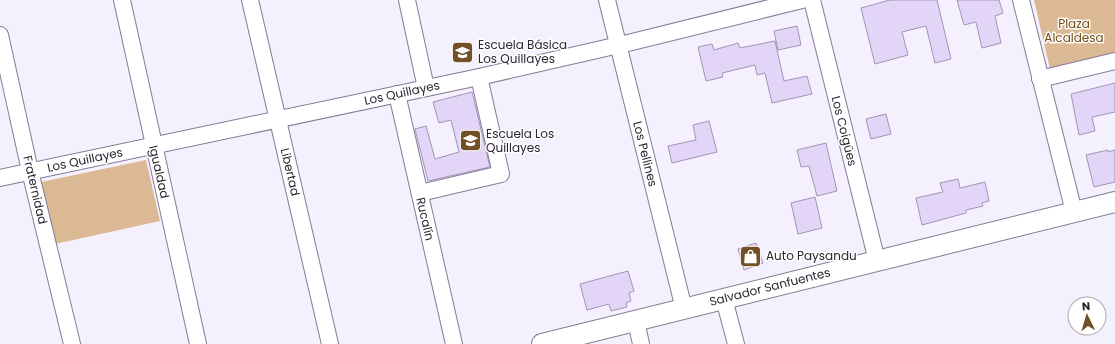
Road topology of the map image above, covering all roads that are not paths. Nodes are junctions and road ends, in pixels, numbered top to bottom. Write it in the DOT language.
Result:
graph roads {
  1 [pos="122,0"];
  2 [pos="250,0"];
  3 [pos="406,0"];
  4 [pos="607,0"];
  5 [pos="802,0"];
  6 [pos="812,0"];
  7 [pos="1021,0"];
  8 [pos="0,35"];
  9 [pos="618,45"];
  10 [pos="1115,61"];
  11 [pos="479,77"];
  12 [pos="1040,79"];
  13 [pos="426,88"];
  14 [pos="397,94"];
  15 [pos="278,119"];
  16 [pos="153,145"];
  17 [pos="30,171"];
  18 [pos="0,178"];
  19 [pos="420,193"];
  20 [pos="1115,202"];
  21 [pos="1074,212"];
  22 [pos="877,261"];
  23 [pos="724,299"];
  24 [pos="684,309"];
  25 [pos="636,321"];
  26 [pos="72,344"];
  27 [pos="198,344"];
  28 [pos="330,344"];
  29 [pos="454,344"];
  30 [pos="542,344"];
  31 [pos="641,344"];
  32 [pos="736,344"];
  1 -- 16 [label="street, Igualdad"];
  2 -- 15 [label="street, Libertad"];
  3 -- 13 [label="street"];
  4 -- 9 [label="street, Los Pellines"];
  5 -- 9 [label="street, Los Quillayes"];
  6 -- 22 [label="street, Los Coigües"];
  7 -- 12 [label="street"];
  8 -- 17 [label="street, Fraternidad"];
  9 -- 11 [label="street, Los Quillayes"];
  9 -- 24 [label="street, Los Pellines"];
  10 -- 12 [label="street"];
  11 -- 13 [label="street, Los Quillayes"];
  11 -- 19 [label="street"];
  12 -- 21 [label="street"];
  13 -- 14 [label="street, Los Quillayes"];
  14 -- 15 [label="street, Los Quillayes"];
  14 -- 19 [label="street, Rucalín"];
  15 -- 16 [label="street, Los Quillayes"];
  15 -- 28 [label="street, Libertad"];
  16 -- 17 [label="street, Los Quillayes"];
  16 -- 27 [label="street, Igualdad"];
  17 -- 18 [label="street, Los Quillayes"];
  17 -- 26 [label="street, Fraternidad"];
  19 -- 29 [label="street, Rucalín"];
  20 -- 21 [label="street, Salvador Sanfuentes"];
  21 -- 22 [label="street, Salvador Sanfuentes"];
  22 -- 23 [label="street, Salvador Sanfuentes"];
  23 -- 24 [label="street, Salvador Sanfuentes"];
  23 -- 32 [label="street"];
  24 -- 25 [label="street, Salvador Sanfuentes"];
  25 -- 30 [label="street, Salvador Sanfuentes"];
  25 -- 31 [label="street"];
}
